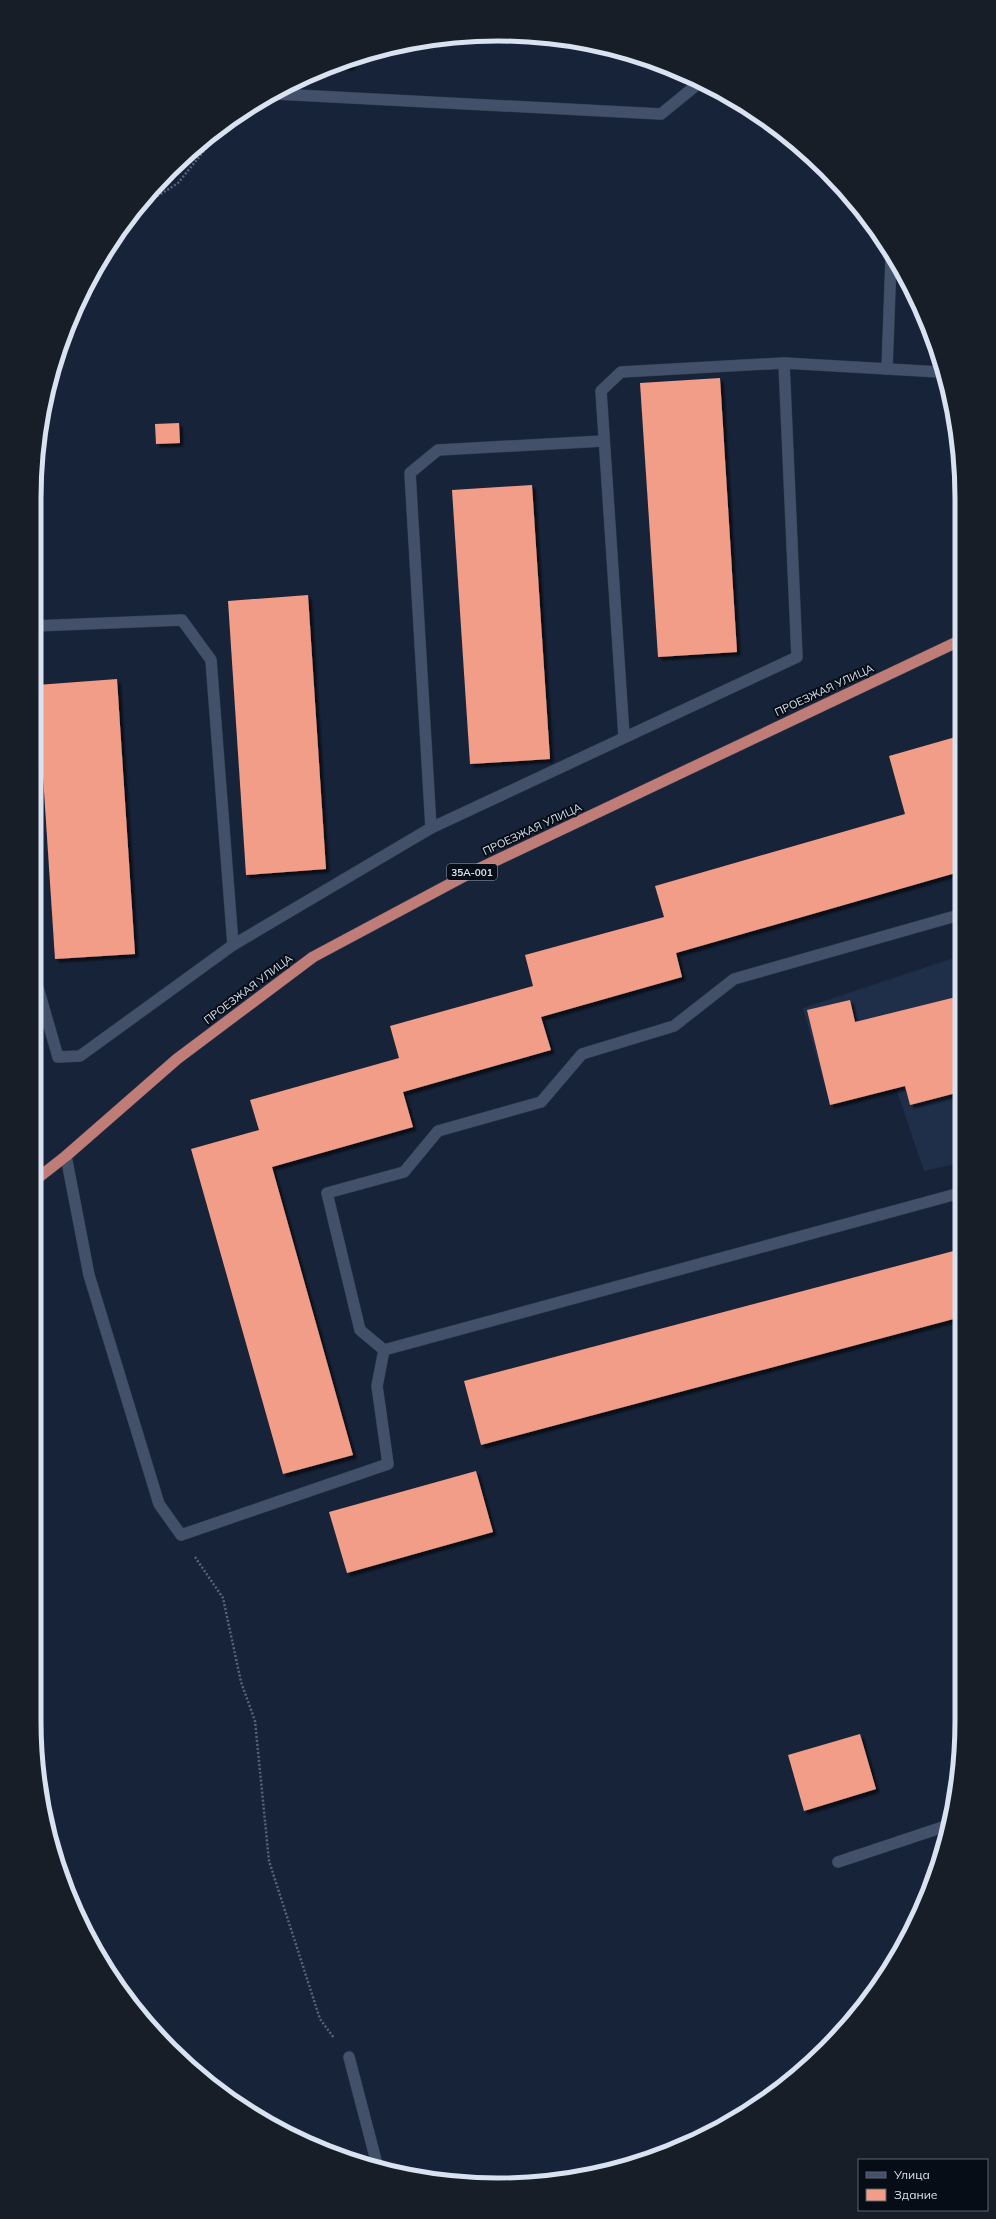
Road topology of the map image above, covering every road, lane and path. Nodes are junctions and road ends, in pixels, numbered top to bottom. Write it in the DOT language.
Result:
graph roads {
  1 [pos="695,86"];
  2 [pos="284,94"];
  3 [pos="211,143"];
  4 [pos="153,199"];
  5 [pos="891,265"];
  6 [pos="784,363"];
  7 [pos="887,369"];
  8 [pos="937,372"];
  9 [pos="603,441"];
  10 [pos="41,626"];
  11 [pos="955,643"];
  12 [pos="624,736"];
  13 [pos="431,828"];
  14 [pos="955,916"];
  15 [pos="233,945"];
  16 [pos="41,998"];
  17 [pos="66,1156"];
  18 [pos="41,1176"];
  19 [pos="955,1194"];
  20 [pos="384,1350"];
  21 [pos="181,1535"];
  22 [pos="942,1827"];
  23 [pos="838,1862"];
  24 [pos="349,2057"];
  25 [pos="376,2161"];
  1 -- 2 [label="street"];
  3 -- 4 [label="path"];
  5 -- 7 [label="street"];
  6 -- 7 [label="street"];
  6 -- 9 [label="street"];
  6 -- 12 [label="street"];
  7 -- 8 [label="street"];
  9 -- 12 [label="street"];
  9 -- 13 [label="street"];
  10 -- 15 [label="street"];
  11 -- 17 [label="highway, ПРОЕЗЖАЯ УЛИЦА / 35А-001"];
  12 -- 13 [label="street"];
  13 -- 15 [label="street"];
  14 -- 20 [label="street"];
  15 -- 16 [label="street"];
  17 -- 18 [label="highway, ПРОЕЗЖАЯ УЛИЦА / 35А-001"];
  17 -- 21 [label="street"];
  19 -- 20 [label="street"];
  20 -- 21 [label="street"];
  21 -- 24 [label="path"];
  22 -- 23 [label="street"];
  24 -- 25 [label="street"];
}
